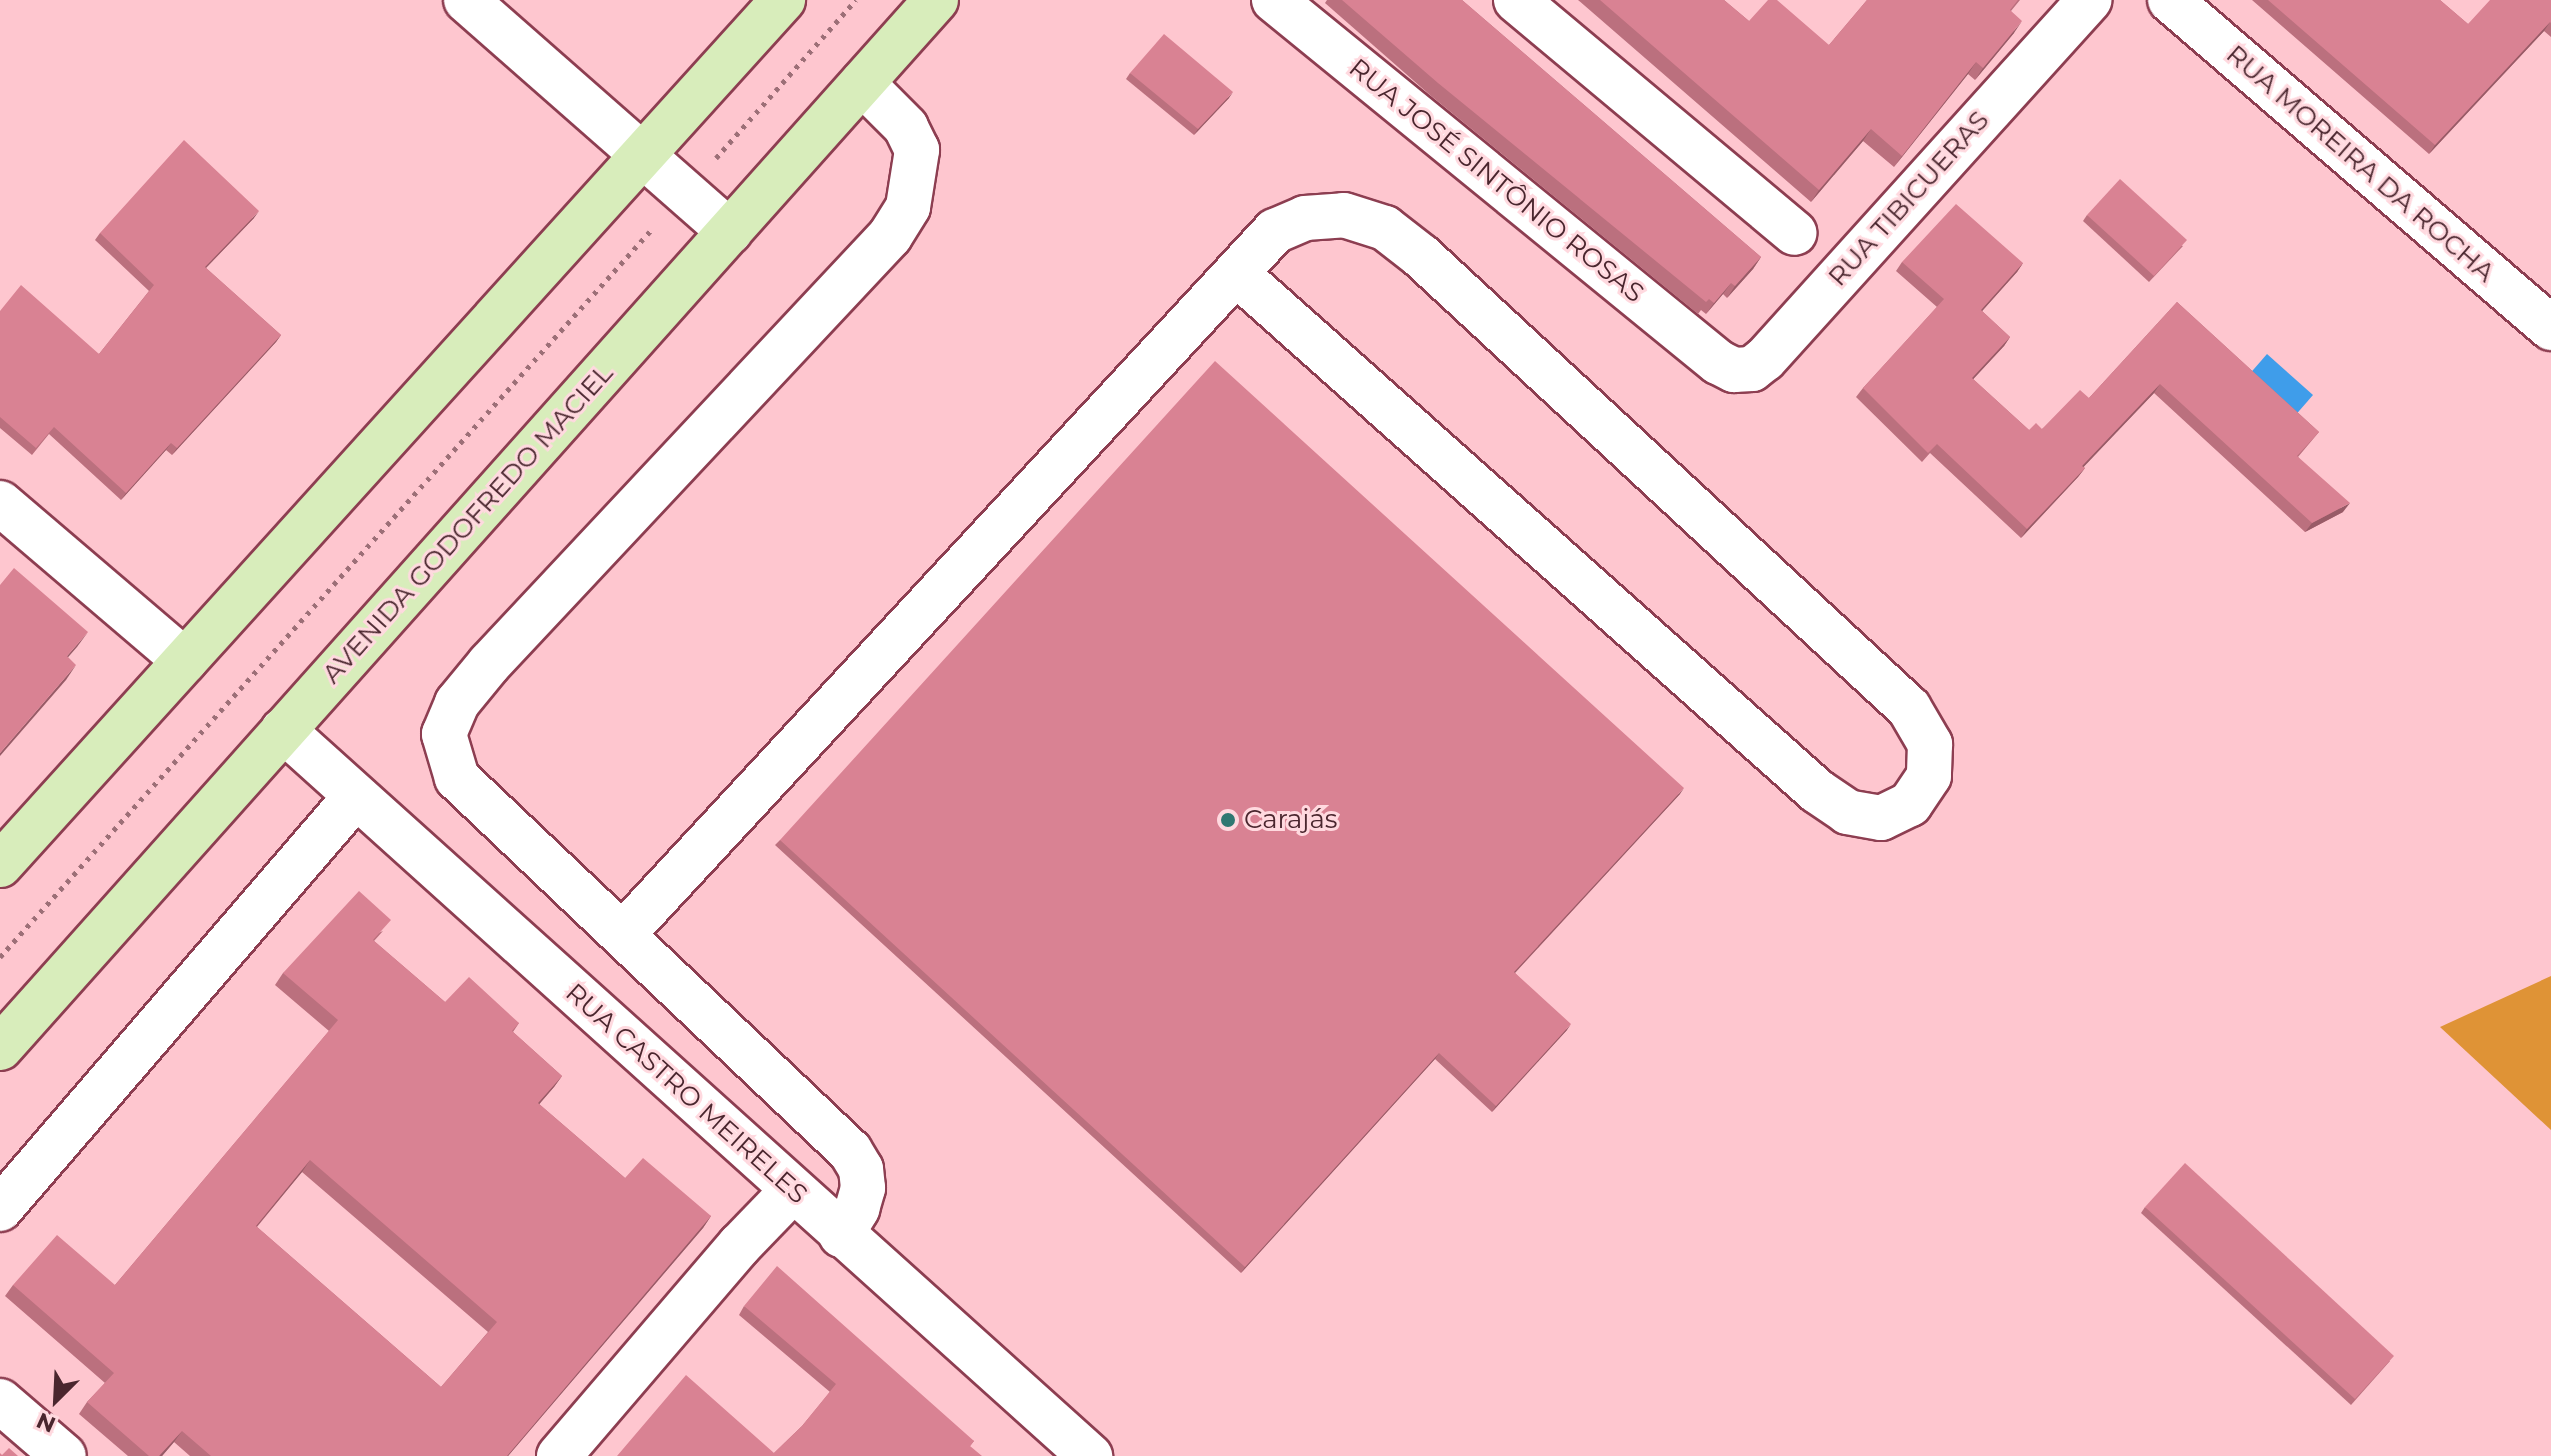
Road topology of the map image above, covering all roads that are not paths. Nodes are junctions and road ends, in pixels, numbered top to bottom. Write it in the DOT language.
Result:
graph roads {
  1 [pos="466,0"];
  2 [pos="783,0"];
  3 [pos="936,0"];
  4 [pos="1516,0"];
  5 [pos="2089,0"];
  6 [pos="2170,0"];
  7 [pos="1275,1"];
  8 [pos="862,83"];
  9 [pos="641,156"];
  10 [pos="730,232"];
  11 [pos="1795,233"];
  12 [pos="1237,274"];
  13 [pos="2551,328"];
  14 [pos="1718,362"];
  15 [pos="0,503"];
  16 [pos="185,661"];
  17 [pos="283,730"];
  18 [pos="356,796"];
  19 [pos="0,865"];
  20 [pos="623,934"];
  21 [pos="0,1048"];
  22 [pos="793,1190"];
  23 [pos="0,1209"];
  24 [pos="841,1235"];
  25 [pos="0,1401"];
  26 [pos="64,1456"];
  27 [pos="559,1456"];
  28 [pos="1090,1456"];
  1 -- 9 [label="street"];
  2 -- 9 [label="main road"];
  3 -- 8 [label="main road, AVENIDA GODOFREDO MACIEL"];
  4 -- 11 [label="street"];
  5 -- 14 [label="street, RUA TIBICUERAS"];
  6 -- 13 [label="street, RUA MOREIRA DA ROCHA"];
  7 -- 14 [label="street, RUA JOSÉ SINTÔNIO ROSAS"];
  8 -- 10 [label="main road, AVENIDA GODOFREDO MACIEL"];
  8 -- 20 [label="street"];
  9 -- 10 [label="street"];
  9 -- 16 [label="main road"];
  10 -- 17 [label="main road, AVENIDA GODOFREDO MACIEL"];
  12 -- 12 [label="street"];
  12 -- 20 [label="street"];
  15 -- 16 [label="street"];
  16 -- 19 [label="main road"];
  17 -- 18 [label="street, RUA CASTRO MEIRELES"];
  17 -- 21 [label="main road, AVENIDA GODOFREDO MACIEL"];
  18 -- 22 [label="street, RUA CASTRO MEIRELES"];
  18 -- 23 [label="street"];
  20 -- 24 [label="street"];
  22 -- 24 [label="street, RUA CASTRO MEIRELES"];
  22 -- 27 [label="street"];
  24 -- 28 [label="street, RUA CASTRO MEIRELES"];
  25 -- 26 [label="street"];
}
